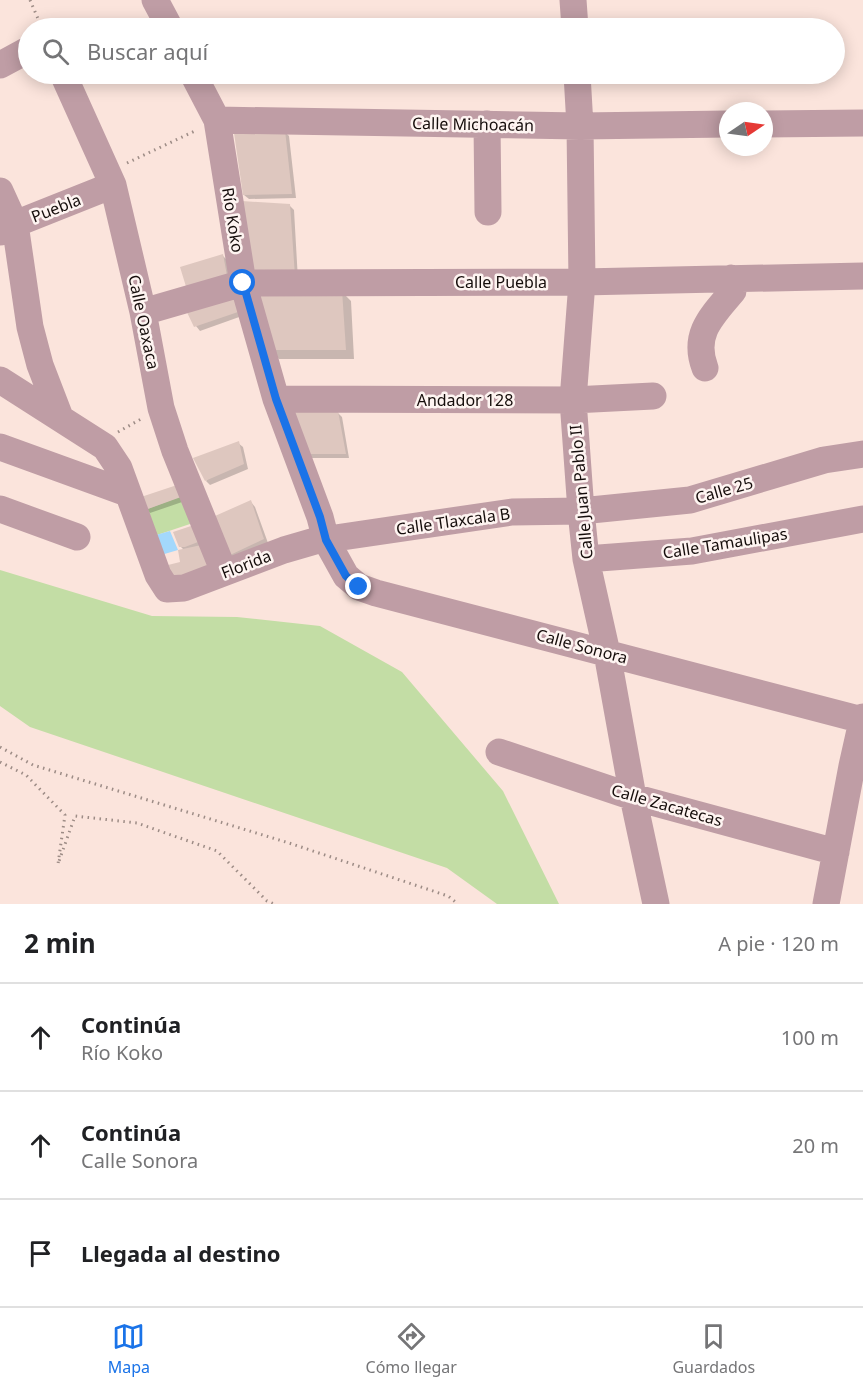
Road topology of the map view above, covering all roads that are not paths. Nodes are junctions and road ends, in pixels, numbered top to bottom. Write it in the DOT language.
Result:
graph roads {
  1 [pos="155,0"];
  2 [pos="573,0"];
  3 [pos="165,18"];
  4 [pos="574,18"];
  5 [pos="18,55"];
  6 [pos="0,64"];
  7 [pos="67,84"];
  8 [pos="198,84"];
  9 [pos="578,84"];
  10 [pos="217,120"];
  11 [pos="863,123"];
  12 [pos="487,124"];
  13 [pos="719,124"];
  14 [pos="773,124"];
  15 [pos="580,126"];
  16 [pos="110,179"];
  17 [pos="0,191"];
  18 [pos="488,212"];
  19 [pos="7,228"];
  20 [pos="863,276"];
  21 [pos="731,278"];
  22 [pos="582,282"];
  23 [pos="243,283"];
  24 [pos="142,312"];
  25 [pos="705,368"];
  26 [pos="0,380"];
  27 [pos="653,396"];
  28 [pos="276,399"];
  29 [pos="573,400"];
  30 [pos="60,417"];
  31 [pos="0,447"];
  32 [pos="863,454"];
  33 [pos="127,493"];
  34 [pos="0,509"];
  35 [pos="581,511"];
  36 [pos="863,519"];
  37 [pos="77,537"];
  38 [pos="326,540"];
  39 [pos="586,559"];
  40 [pos="224,572"];
  41 [pos="607,653"];
  42 [pos="863,719"];
  43 [pos="499,752"];
  44 [pos="857,767"];
  45 [pos="633,797"];
  46 [pos="836,852"];
  47 [pos="656,904"];
  48 [pos="826,904"];
  1 -- 3 [label="street"];
  2 -- 4 [label="street"];
  5 -- 6 [label="street"];
  7 -- 16 [label="street, Calle Oaxaca"];
  8 -- 10 [label="street, Río Koko"];
  9 -- 15 [label="street, Calle Juan Pablo II"];
  10 -- 12 [label="street, Calle Michoacán"];
  10 -- 23 [label="street, Río Koko"];
  11 -- 14 [label="street"];
  12 -- 15 [label="street, Calle Michoacán"];
  12 -- 18 [label="street"];
  13 -- 15 [label="street, Calle Michoacán"];
  15 -- 22 [label="street, Calle Juan Pablo II"];
  16 -- 19 [label="street, Puebla"];
  16 -- 24 [label="street, Calle Oaxaca"];
  17 -- 19 [label="street"];
  19 -- 30 [label="street"];
  20 -- 21 [label="street, Calle Puebla"];
  21 -- 22 [label="street, Calle Puebla"];
  21 -- 25 [label="street"];
  22 -- 23 [label="street, Calle Puebla"];
  22 -- 29 [label="street, Calle Juan Pablo II"];
  23 -- 24 [label="street, Calle Puebla"];
  23 -- 28 [label="street, Río Koko"];
  24 -- 40 [label="street, Calle Oaxaca"];
  26 -- 30 [label="street"];
  27 -- 29 [label="street, Andador 128"];
  28 -- 29 [label="street, Andador 128"];
  28 -- 38 [label="street, Río Koko"];
  29 -- 35 [label="street, Calle Juan Pablo II"];
  30 -- 33 [label="street"];
  31 -- 33 [label="street"];
  32 -- 35 [label="street, Calle 25"];
  33 -- 40 [label="street, Florida"];
  34 -- 37 [label="street"];
  35 -- 38 [label="street, Calle Tlaxcala B"];
  35 -- 39 [label="street, Calle Juan Pablo II"];
  36 -- 39 [label="street, Calle Tamaulipas"];
  38 -- 40 [label="street, Florida"];
  38 -- 41 [label="street, Calle Sonora"];
  39 -- 41 [label="street, Calle Juan Pablo II"];
  41 -- 42 [label="street, Calle Sonora"];
  41 -- 45 [label="street, Calle Juan Pablo II"];
  42 -- 44 [label="street"];
  43 -- 45 [label="street, Calle Zacatecas"];
  44 -- 46 [label="street"];
  45 -- 46 [label="street, Calle Zacatecas"];
  45 -- 47 [label="street, Calle Juan Pablo II"];
  46 -- 48 [label="street"];
}
